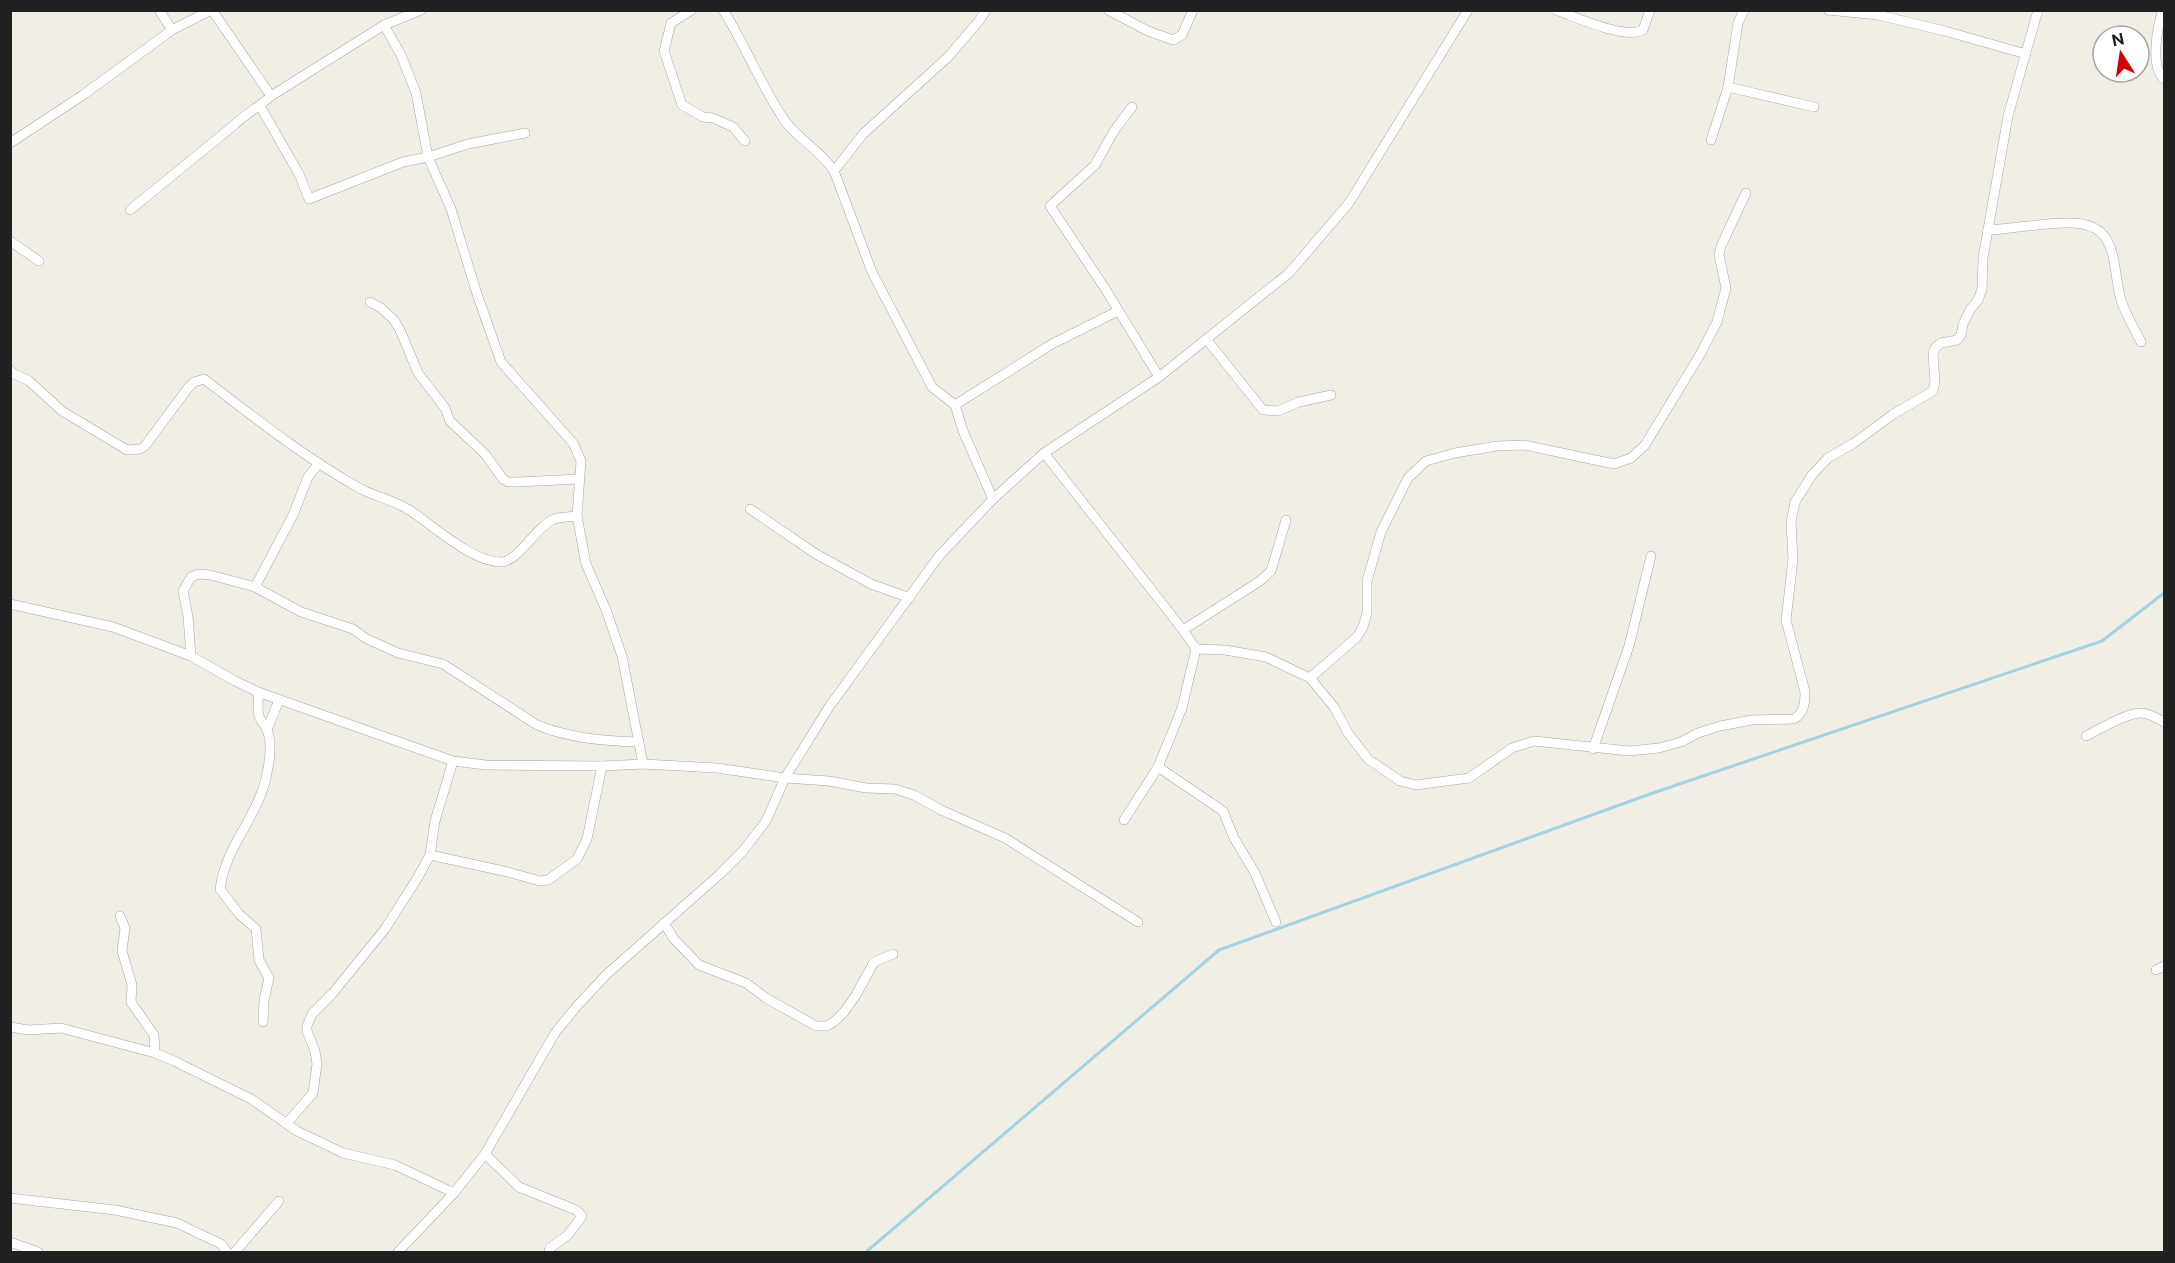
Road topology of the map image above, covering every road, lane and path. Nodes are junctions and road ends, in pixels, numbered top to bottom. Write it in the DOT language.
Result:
graph roads {
  1 [pos="159,10"];
  2 [pos="211,10"];
  3 [pos="421,10"];
  4 [pos="692,10"];
  5 [pos="723,10"];
  6 [pos="986,10"];
  7 [pos="1108,10"];
  8 [pos="1193,10"];
  9 [pos="1468,10"];
  10 [pos="1556,10"];
  11 [pos="1650,10"];
  12 [pos="1744,10"];
  13 [pos="1828,10"];
  14 [pos="2038,10"];
  15 [pos="2163,10"];
  16 [pos="396,15"];
  17 [pos="384,25"];
  18 [pos="172,30"];
  19 [pos="2026,54"];
  20 [pos="2164,79"];
  21 [pos="1728,87"];
  22 [pos="271,96"];
  23 [pos="260,106"];
  24 [pos="1132,107"];
  25 [pos="1814,107"];
  26 [pos="525,133"];
  27 [pos="1711,140"];
  28 [pos="745,141"];
  29 [pos="10,143"];
  30 [pos="428,157"];
  31 [pos="834,171"];
  32 [pos="1746,193"];
  33 [pos="130,210"];
  34 [pos="1988,230"];
  35 [pos="10,241"];
  36 [pos="39,261"];
  37 [pos="370,302"];
  38 [pos="1118,311"];
  39 [pos="1207,340"];
  40 [pos="2141,342"];
  41 [pos="10,370"];
  42 [pos="1159,377"];
  43 [pos="1331,394"];
  44 [pos="955,405"];
  45 [pos="1044,453"];
  46 [pos="319,462"];
  47 [pos="579,479"];
  48 [pos="993,499"];
  49 [pos="750,509"];
  50 [pos="577,516"];
  51 [pos="1286,520"];
  52 [pos="1652,556"];
  53 [pos="255,587"];
  54 [pos="910,598"];
  55 [pos="10,604"];
  56 [pos="1183,630"];
  57 [pos="1196,649"];
  58 [pos="191,656"];
  59 [pos="1310,678"];
  60 [pos="258,692"];
  61 [pos="279,700"];
  62 [pos="2164,722"];
  63 [pos="267,730"];
  64 [pos="2086,736"];
  65 [pos="639,742"];
  66 [pos="1593,749"];
  67 [pos="453,761"];
  68 [pos="643,764"];
  69 [pos="602,766"];
  70 [pos="1158,767"];
  71 [pos="785,778"];
  72 [pos="1124,820"];
  73 [pos="430,855"];
  74 [pos="120,916"];
  75 [pos="1138,922"];
  76 [pos="1276,922"];
  77 [pos="664,923"];
  78 [pos="893,954"];
  79 [pos="263,1022"];
  80 [pos="10,1027"];
  81 [pos="155,1053"];
  82 [pos="287,1124"];
  83 [pos="485,1154"];
  84 [pos="454,1193"];
  85 [pos="10,1197"];
  86 [pos="279,1201"];
  87 [pos="10,1242"];
  88 [pos="222,1250"];
  89 [pos="38,1252"];
  90 [pos="236,1252"];
  91 [pos="398,1252"];
  92 [pos="549,1252"];
  1 -- 18 [label="street"];
  2 -- 18 [label="street"];
  2 -- 22 [label="street"];
  3 -- 16 [label="street"];
  4 -- 28 [label="street"];
  5 -- 31 [label="street"];
  6 -- 31 [label="street"];
  7 -- 8 [label="street"];
  9 -- 39 [label="street"];
  10 -- 11 [label="street"];
  12 -- 21 [label="street"];
  13 -- 19 [label="street"];
  14 -- 19 [label="street"];
  15 -- 20 [label="street"];
  16 -- 17 [label="street"];
  17 -- 22 [label="street"];
  17 -- 30 [label="street"];
  18 -- 29 [label="street"];
  19 -- 34 [label="street"];
  21 -- 25 [label="street"];
  21 -- 27 [label="street"];
  22 -- 23 [label="street"];
  23 -- 30 [label="street"];
  23 -- 33 [label="street"];
  24 -- 38 [label="street"];
  26 -- 30 [label="street"];
  30 -- 47 [label="street"];
  31 -- 44 [label="street"];
  32 -- 59 [label="street"];
  34 -- 40 [label="street"];
  34 -- 66 [label="street"];
  35 -- 36 [label="street"];
  37 -- 47 [label="street"];
  38 -- 42 [label="street"];
  38 -- 44 [label="street"];
  39 -- 42 [label="street"];
  39 -- 43 [label="street"];
  41 -- 46 [label="street"];
  42 -- 45 [label="street"];
  44 -- 48 [label="street"];
  45 -- 48 [label="street"];
  45 -- 56 [label="street"];
  46 -- 50 [label="street"];
  46 -- 53 [label="street"];
  47 -- 50 [label="street"];
  48 -- 54 [label="street"];
  49 -- 54 [label="street"];
  50 -- 65 [label="street"];
  51 -- 56 [label="street"];
  52 -- 66 [label="street"];
  53 -- 58 [label="street"];
  53 -- 65 [label="street"];
  54 -- 71 [label="street"];
  55 -- 58 [label="street"];
  56 -- 57 [label="street"];
  57 -- 59 [label="street"];
  57 -- 70 [label="street"];
  58 -- 60 [label="street"];
  59 -- 66 [label="street"];
  60 -- 61 [label="street"];
  60 -- 63 [label="street"];
  61 -- 63 [label="street"];
  61 -- 67 [label="street"];
  62 -- 64 [label="street"];
  63 -- 79 [label="street"];
  65 -- 68 [label="street"];
  67 -- 69 [label="street"];
  67 -- 73 [label="street"];
  68 -- 69 [label="street"];
  68 -- 71 [label="street"];
  69 -- 73 [label="street"];
  70 -- 72 [label="street"];
  70 -- 76 [label="street"];
  71 -- 75 [label="street"];
  71 -- 77 [label="street"];
  73 -- 82 [label="street"];
  74 -- 81 [label="street"];
  77 -- 78 [label="street"];
  77 -- 83 [label="street"];
  80 -- 81 [label="street"];
  81 -- 82 [label="street"];
  82 -- 84 [label="street"];
  83 -- 84 [label="street"];
  83 -- 92 [label="street"];
  84 -- 91 [label="street"];
  85 -- 88 [label="street"];
  86 -- 90 [label="street"];
  87 -- 89 [label="street"];
}
